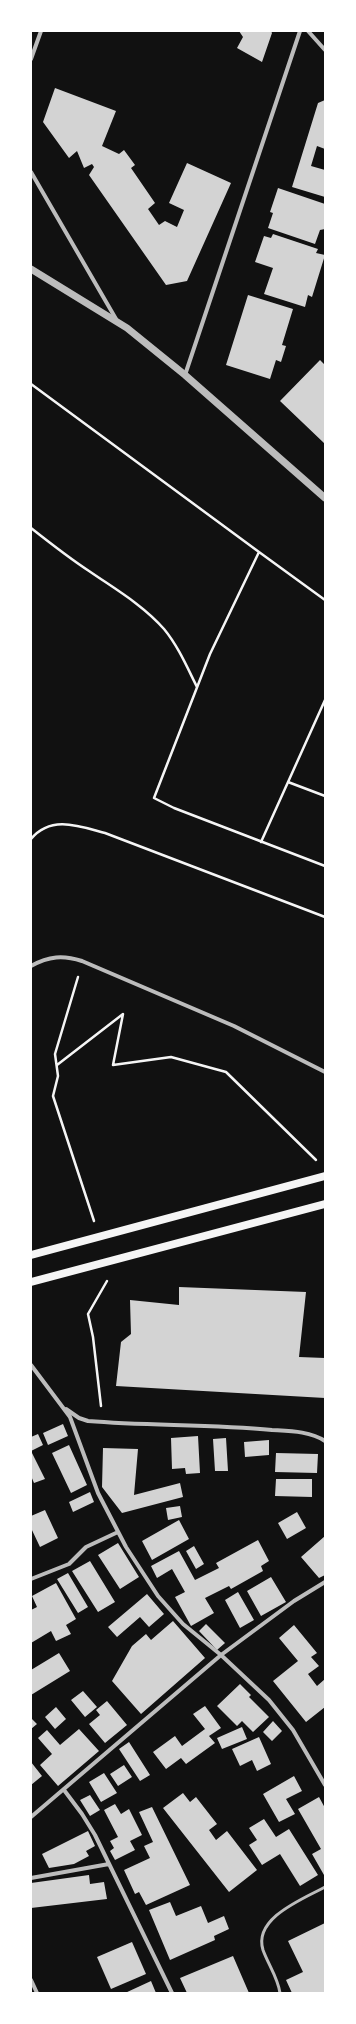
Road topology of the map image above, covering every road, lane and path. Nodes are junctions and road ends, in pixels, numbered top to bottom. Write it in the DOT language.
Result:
graph roads {
  1 [pos="41,31"];
  2 [pos="300,31"];
  3 [pos="308,31"];
  4 [pos="325,50"];
  5 [pos="31,59"];
  6 [pos="31,172"];
  7 [pos="31,269"];
  8 [pos="116,320"];
  9 [pos="185,375"];
  10 [pos="31,384"];
  11 [pos="325,498"];
  12 [pos="31,528"];
  13 [pos="259,552"];
  14 [pos="325,600"];
  15 [pos="197,687"];
  16 [pos="325,700"];
  17 [pos="288,782"];
  18 [pos="325,796"];
  19 [pos="31,839"];
  20 [pos="261,842"];
  21 [pos="325,866"];
  22 [pos="325,917"];
  23 [pos="82,961"];
  24 [pos="31,966"];
  25 [pos="56,1065"];
  26 [pos="325,1072"];
  27 [pos="53,1096"];
  28 [pos="319,1163"];
  29 [pos="325,1176"];
  30 [pos="325,1204"];
  31 [pos="31,1254"];
  32 [pos="31,1282"];
  33 [pos="31,1365"];
  34 [pos="96,1366"];
  35 [pos="64,1407"];
  36 [pos="103,1422"];
  37 [pos="325,1441"];
  38 [pos="118,1532"];
  39 [pos="31,1579"];
  40 [pos="325,1582"];
  41 [pos="220,1655"];
  42 [pos="325,1785"];
  43 [pos="64,1790"];
  44 [pos="31,1817"];
  45 [pos="109,1864"];
  46 [pos="31,1878"];
  47 [pos="325,1887"];
  48 [pos="31,1980"];
  49 [pos="37,1993"];
  50 [pos="172,1993"];
  51 [pos="280,1993"];
  1 -- 5 [label="street"];
  2 -- 9 [label="street"];
  3 -- 4 [label="street"];
  6 -- 8 [label="street"];
  7 -- 8 [label="street"];
  8 -- 9 [label="street"];
  9 -- 11 [label="street"];
  10 -- 13 [label="path"];
  12 -- 15 [label="path"];
  13 -- 14 [label="path"];
  13 -- 15 [label="path"];
  15 -- 20 [label="path"];
  16 -- 17 [label="path"];
  17 -- 18 [label="path"];
  17 -- 20 [label="path"];
  19 -- 22 [label="path"];
  20 -- 21 [label="path"];
  23 -- 24 [label="street"];
  23 -- 25 [label="path"];
  23 -- 26 [label="street"];
  25 -- 27 [label="path"];
  25 -- 28 [label="path"];
  29 -- 31 [label="main road"];
  30 -- 32 [label="main road"];
  33 -- 35 [label="street"];
  34 -- 36 [label="path"];
  35 -- 36 [label="street"];
  35 -- 38 [label="street"];
  36 -- 37 [label="street"];
  38 -- 39 [label="street"];
  38 -- 41 [label="street"];
  40 -- 41 [label="street"];
  41 -- 42 [label="street"];
  41 -- 43 [label="street"];
  43 -- 44 [label="street"];
  43 -- 45 [label="street"];
  45 -- 46 [label="street"];
  45 -- 50 [label="street"];
  47 -- 51 [label="lane"];
  48 -- 49 [label="street"];
}
